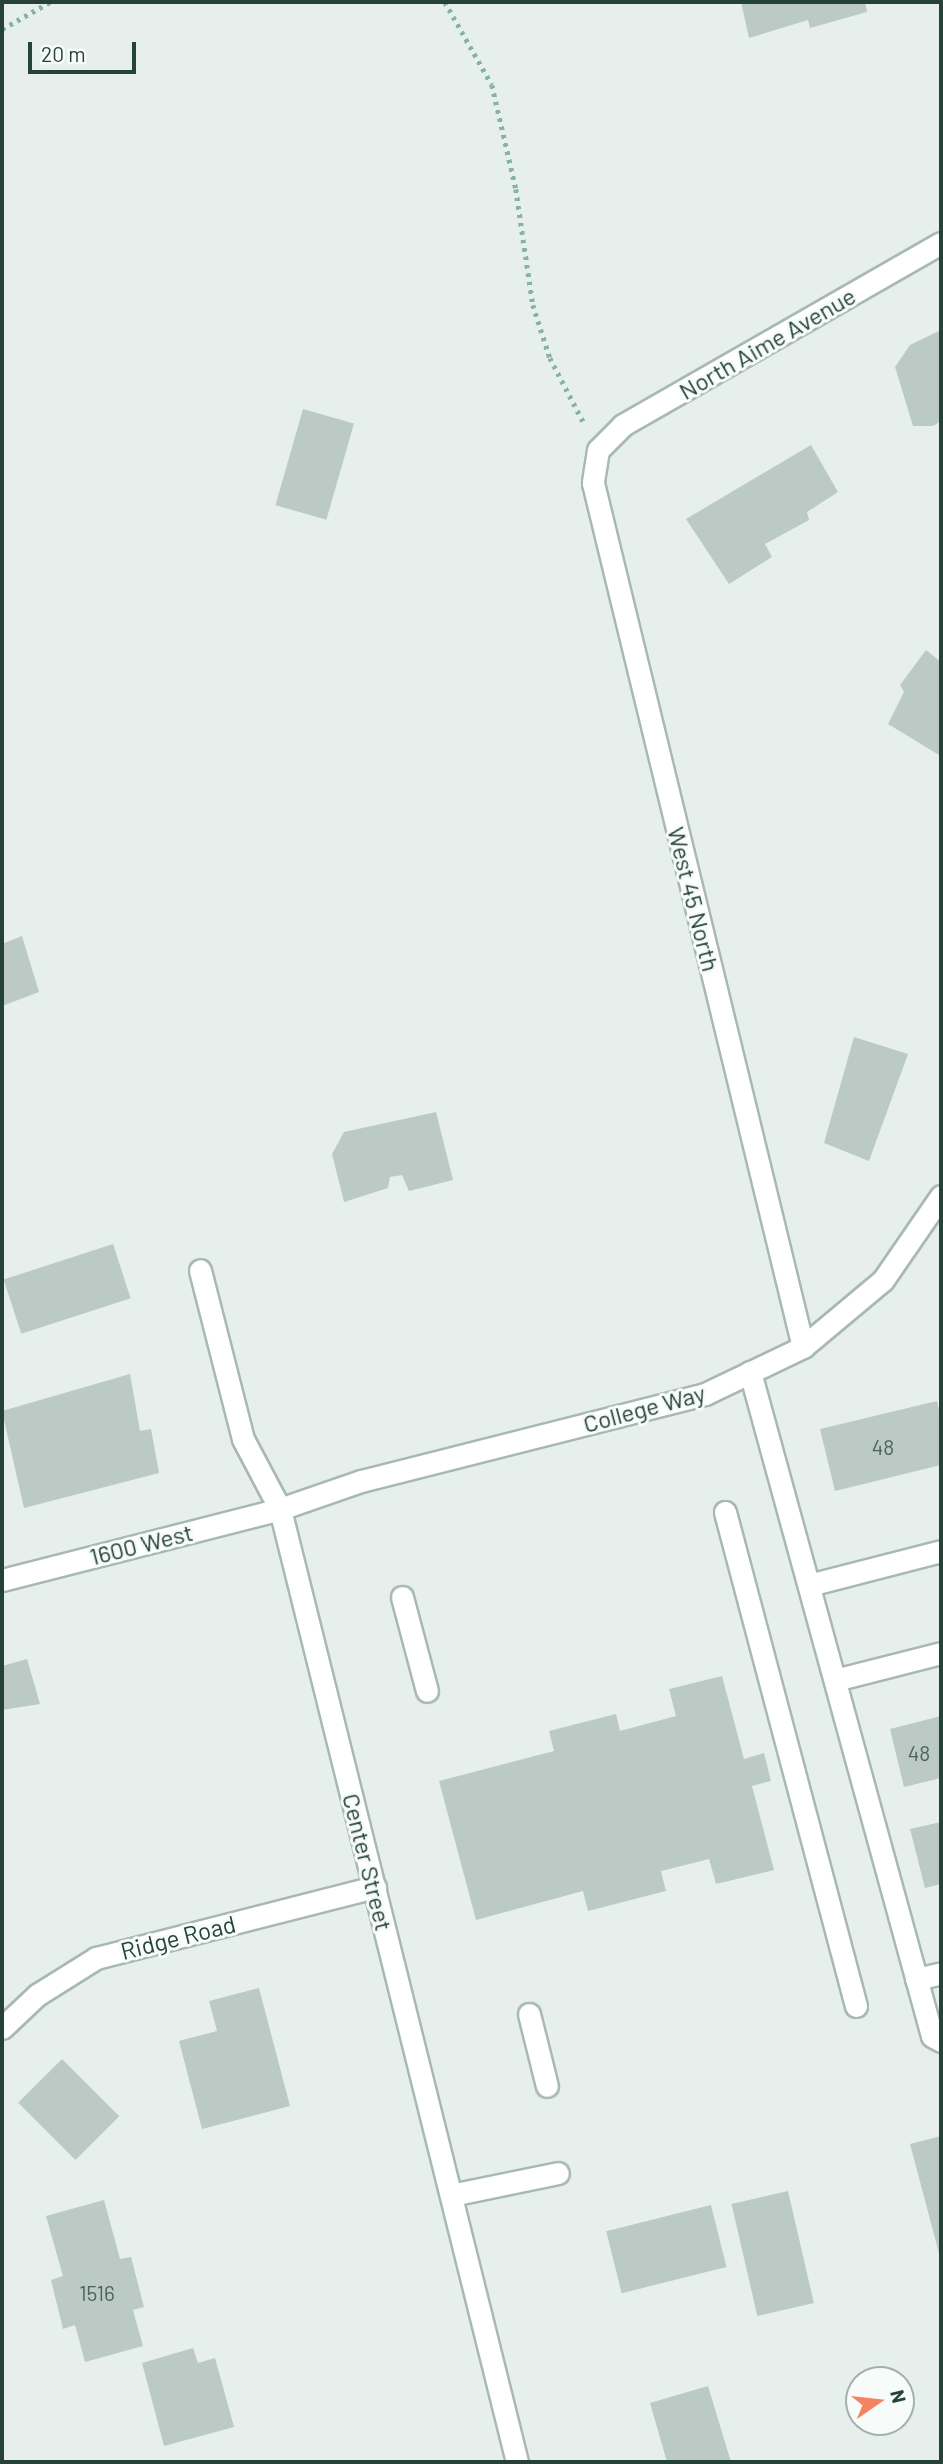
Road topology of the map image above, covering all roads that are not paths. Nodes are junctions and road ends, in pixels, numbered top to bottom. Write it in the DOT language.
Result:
graph roads {
  1 [pos="941,243"];
  2 [pos="598,450"];
  3 [pos="941,1196"];
  4 [pos="200,1269"];
  5 [pos="803,1347"];
  6 [pos="750,1372"];
  7 [pos="280,1509"];
  8 [pos="725,1512"];
  9 [pos="941,1551"];
  10 [pos="2,1580"];
  11 [pos="809,1585"];
  12 [pos="402,1597"];
  13 [pos="941,1653"];
  14 [pos="835,1679"];
  15 [pos="427,1691"];
  16 [pos="375,1887"];
  17 [pos="941,1973"];
  18 [pos="916,1979"];
  19 [pos="856,2006"];
  20 [pos="529,2014"];
  21 [pos="2,2028"];
  22 [pos="941,2041"];
  23 [pos="547,2086"];
  24 [pos="558,2173"];
  25 [pos="451,2195"];
  26 [pos="517,2462"];
  1 -- 2 [label="main road, North Aime Avenue"];
  2 -- 5 [label="main road, West 45 North"];
  3 -- 5 [label="main road, College Way"];
  4 -- 7 [label="main road, Center Street"];
  5 -- 6 [label="main road, College Way"];
  6 -- 7 [label="main road, College Way"];
  6 -- 11 [label="main road"];
  7 -- 10 [label="main road, 1600 West"];
  7 -- 16 [label="main road, Center Street"];
  8 -- 19 [label="main road"];
  9 -- 11 [label="main road"];
  11 -- 14 [label="main road"];
  12 -- 15 [label="main road"];
  13 -- 14 [label="main road"];
  14 -- 18 [label="main road"];
  16 -- 21 [label="main road, Ridge Road"];
  16 -- 25 [label="main road, Center Street"];
  17 -- 18 [label="main road"];
  18 -- 22 [label="main road"];
  20 -- 23 [label="main road"];
  24 -- 25 [label="main road"];
  25 -- 26 [label="main road, Center Street"];
}
